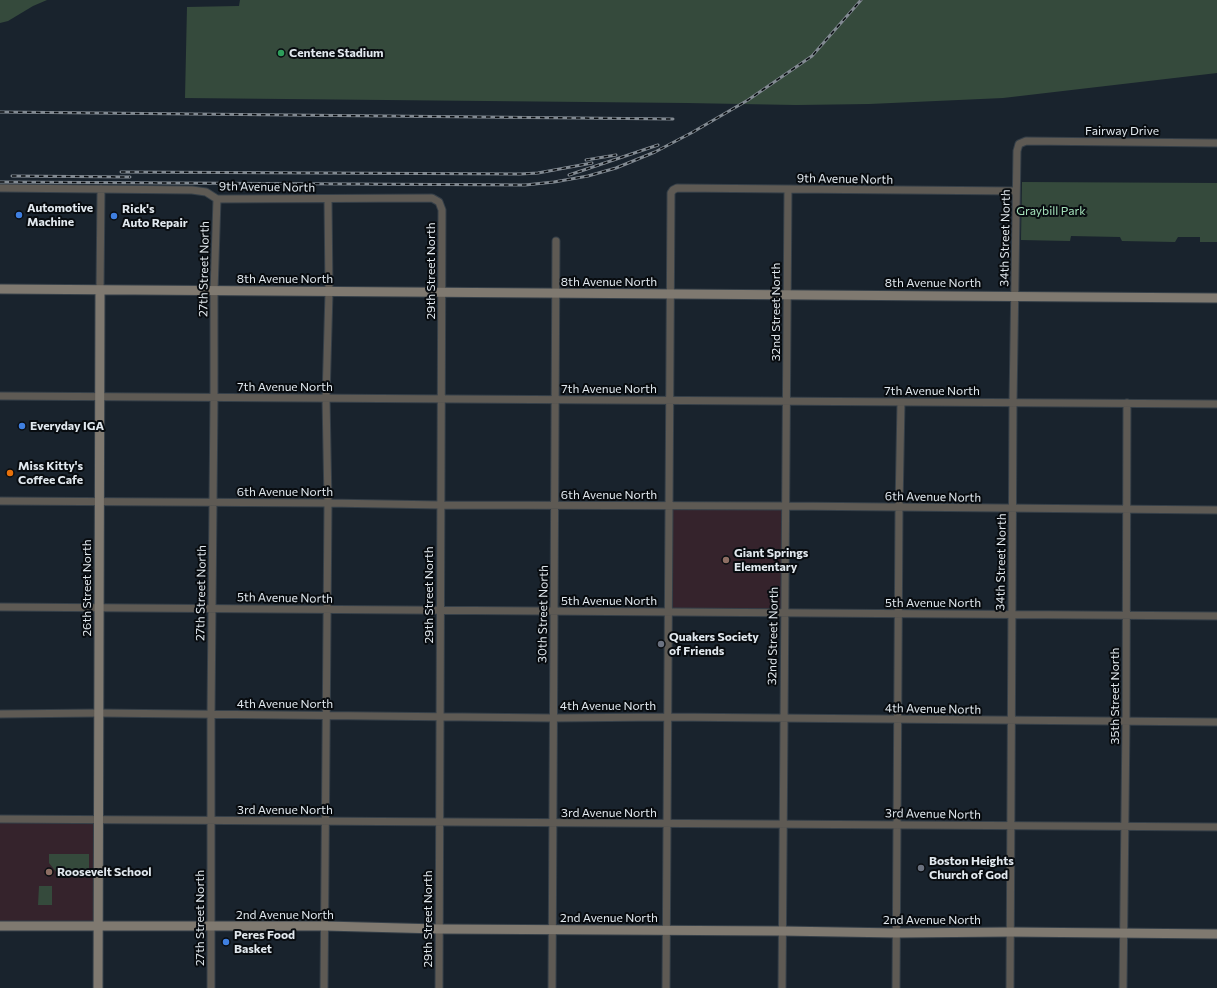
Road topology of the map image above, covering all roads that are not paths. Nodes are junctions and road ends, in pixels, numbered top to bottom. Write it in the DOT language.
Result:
graph roads {
  1 [pos="1026,141"];
  2 [pos="1217,143"];
  3 [pos="0,188"];
  4 [pos="101,189"];
  5 [pos="788,189"];
  6 [pos="1016,191"];
  7 [pos="217,199"];
  8 [pos="328,199"];
  9 [pos="439,202"];
  10 [pos="556,240"];
  11 [pos="0,289"];
  12 [pos="100,290"];
  13 [pos="214,291"];
  14 [pos="329,292"];
  15 [pos="442,293"];
  16 [pos="556,294"];
  17 [pos="669,294"];
  18 [pos="787,294"];
  19 [pos="1015,296"];
  20 [pos="1217,298"];
  21 [pos="0,396"];
  22 [pos="99,396"];
  23 [pos="214,398"];
  24 [pos="326,398"];
  25 [pos="441,400"];
  26 [pos="555,400"];
  27 [pos="668,401"];
  28 [pos="787,402"];
  29 [pos="901,402"];
  30 [pos="1013,402"];
  31 [pos="1127,403"];
  32 [pos="1217,404"];
  33 [pos="0,501"];
  34 [pos="99,502"];
  35 [pos="213,502"];
  36 [pos="328,503"];
  37 [pos="441,505"];
  38 [pos="554,506"];
  39 [pos="786,506"];
  40 [pos="668,507"];
  41 [pos="899,507"];
  42 [pos="1013,509"];
  43 [pos="1127,509"];
  44 [pos="1217,510"];
  45 [pos="0,607"];
  46 [pos="100,609"];
  47 [pos="212,609"];
  48 [pos="327,610"];
  49 [pos="440,610"];
  50 [pos="554,612"];
  51 [pos="667,612"];
  52 [pos="784,613"];
  53 [pos="899,614"];
  54 [pos="1012,614"];
  55 [pos="1126,616"];
  56 [pos="1217,616"];
  57 [pos="99,713"];
  58 [pos="0,714"];
  59 [pos="211,714"];
  60 [pos="325,715"];
  61 [pos="440,716"];
  62 [pos="666,717"];
  63 [pos="552,718"];
  64 [pos="783,718"];
  65 [pos="898,719"];
  66 [pos="1012,720"];
  67 [pos="1126,721"];
  68 [pos="1217,722"];
  69 [pos="0,819"];
  70 [pos="98,819"];
  71 [pos="211,821"];
  72 [pos="326,821"];
  73 [pos="439,823"];
  74 [pos="553,824"];
  75 [pos="667,824"];
  76 [pos="783,824"];
  77 [pos="897,824"];
  78 [pos="1011,827"];
  79 [pos="1125,827"];
  80 [pos="1217,828"];
  81 [pos="0,926"];
  82 [pos="98,926"];
  83 [pos="211,926"];
  84 [pos="325,926"];
  85 [pos="439,929"];
  86 [pos="552,930"];
  87 [pos="666,930"];
  88 [pos="782,931"];
  89 [pos="1010,932"];
  90 [pos="1124,932"];
  91 [pos="897,933"];
  92 [pos="1217,934"];
  93 [pos="98,988"];
  94 [pos="211,988"];
  95 [pos="324,988"];
  96 [pos="438,988"];
  97 [pos="552,988"];
  98 [pos="666,988"];
  99 [pos="782,988"];
  100 [pos="896,988"];
  101 [pos="1010,988"];
  102 [pos="1123,988"];
  1 -- 2 [label="street, Fairway Drive"];
  1 -- 6 [label="street, 34th Street North"];
  3 -- 4 [label="street, 9th Avenue North"];
  4 -- 7 [label="street, 9th Avenue North"];
  4 -- 12 [label="street, 26th Street North"];
  5 -- 6 [label="street, 9th Avenue North"];
  5 -- 17 [label="street, 9th Avenue North"];
  5 -- 18 [label="street, 32nd Street North"];
  6 -- 19 [label="street, 34th Street North"];
  7 -- 8 [label="street, 9th Avenue North"];
  7 -- 13 [label="street, 27th Street North"];
  8 -- 9 [label="street, 9th Avenue North"];
  8 -- 14 [label="street"];
  9 -- 15 [label="street, 29th Street North"];
  10 -- 16 [label="street, 30th Street North"];
  11 -- 12 [label="street, 8th Avenue North"];
  12 -- 13 [label="street, 8th Avenue North"];
  12 -- 22 [label="street, 26th Street North"];
  13 -- 14 [label="street, 8th Avenue North"];
  13 -- 23 [label="street, 27th Street North"];
  14 -- 15 [label="street, 8th Avenue North"];
  14 -- 24 [label="street"];
  15 -- 16 [label="street, 8th Avenue North"];
  15 -- 25 [label="street, 29th Street North"];
  16 -- 17 [label="street, 8th Avenue North"];
  16 -- 26 [label="street, 30th Street North"];
  17 -- 18 [label="street, 8th Avenue North"];
  17 -- 27 [label="street"];
  18 -- 19 [label="street, 8th Avenue North"];
  18 -- 28 [label="street, 32nd Street North"];
  19 -- 20 [label="street, 8th Avenue North"];
  19 -- 30 [label="street, 34th Street North"];
  21 -- 22 [label="street, 7th Avenue North"];
  22 -- 23 [label="street, 7th Avenue North"];
  22 -- 34 [label="street, 26th Street North"];
  23 -- 24 [label="street, 7th Avenue North"];
  23 -- 35 [label="street, 27th Street North"];
  24 -- 25 [label="street, 7th Avenue North"];
  24 -- 36 [label="street"];
  25 -- 26 [label="street, 7th Avenue North"];
  25 -- 37 [label="street, 29th Street North"];
  26 -- 27 [label="street, 7th Avenue North"];
  26 -- 38 [label="street, 30th Street North"];
  27 -- 28 [label="street, 7th Avenue North"];
  27 -- 40 [label="street"];
  28 -- 29 [label="street, 7th Avenue North"];
  28 -- 39 [label="street, 32nd Street North"];
  29 -- 30 [label="street, 7th Avenue North"];
  29 -- 41 [label="street"];
  30 -- 31 [label="street, 7th Avenue North"];
  30 -- 42 [label="street, 34th Street North"];
  31 -- 32 [label="street, 7th Avenue North"];
  31 -- 43 [label="street, 35th Street North"];
  33 -- 34 [label="street, 6th Avenue North"];
  34 -- 35 [label="street, 6th Avenue North"];
  34 -- 46 [label="street, 26th Street North"];
  35 -- 36 [label="street, 6th Avenue North"];
  35 -- 47 [label="street, 27th Street North"];
  36 -- 37 [label="street, 6th Avenue North"];
  36 -- 48 [label="street"];
  37 -- 38 [label="street, 6th Avenue North"];
  37 -- 49 [label="street, 29th Street North"];
  38 -- 40 [label="street, 6th Avenue North"];
  38 -- 50 [label="street, 30th Street North"];
  39 -- 40 [label="street, 6th Avenue North"];
  39 -- 41 [label="street, 6th Avenue North"];
  39 -- 52 [label="street, 32nd Street North"];
  40 -- 51 [label="street"];
  41 -- 42 [label="street, 6th Avenue North"];
  41 -- 53 [label="street"];
  42 -- 43 [label="street, 6th Avenue North"];
  42 -- 54 [label="street, 34th Street North"];
  43 -- 44 [label="street, 6th Avenue North"];
  43 -- 55 [label="street, 35th Street North"];
  45 -- 46 [label="street, 5th Avenue North"];
  46 -- 47 [label="street, 5th Avenue North"];
  46 -- 57 [label="street, 26th Street North"];
  47 -- 48 [label="street, 5th Avenue North"];
  47 -- 59 [label="street, 27th Street North"];
  48 -- 49 [label="street, 5th Avenue North"];
  48 -- 60 [label="street"];
  49 -- 50 [label="street, 5th Avenue North"];
  49 -- 61 [label="street, 29th Street North"];
  50 -- 51 [label="street, 5th Avenue North"];
  50 -- 63 [label="street, 30th Street North"];
  51 -- 52 [label="street, 5th Avenue North"];
  51 -- 62 [label="street"];
  52 -- 53 [label="street, 5th Avenue North"];
  52 -- 64 [label="street, 32nd Street North"];
  53 -- 54 [label="street, 5th Avenue North"];
  53 -- 65 [label="street"];
  54 -- 55 [label="street, 5th Avenue North"];
  54 -- 66 [label="street, 34th Street North"];
  55 -- 56 [label="street, 5th Avenue North"];
  55 -- 67 [label="street, 35th Street North"];
  57 -- 58 [label="street, 4th Avenue North"];
  57 -- 59 [label="street, 4th Avenue North"];
  57 -- 70 [label="street, 26th Street North"];
  59 -- 60 [label="street, 4th Avenue North"];
  59 -- 71 [label="street, 27th Street North"];
  60 -- 61 [label="street, 4th Avenue North"];
  60 -- 72 [label="street"];
  61 -- 63 [label="street, 4th Avenue North"];
  61 -- 73 [label="street, 29th Street North"];
  62 -- 63 [label="street, 4th Avenue North"];
  62 -- 64 [label="street, 4th Avenue North"];
  62 -- 75 [label="street"];
  63 -- 74 [label="street, 30th Street North"];
  64 -- 65 [label="street, 4th Avenue North"];
  64 -- 76 [label="street, 32nd Street North"];
  65 -- 66 [label="street, 4th Avenue North"];
  65 -- 77 [label="street"];
  66 -- 67 [label="street, 4th Avenue North"];
  66 -- 78 [label="street, 34th Street North"];
  67 -- 68 [label="street, 4th Avenue North"];
  67 -- 79 [label="street, 35th Street North"];
  69 -- 70 [label="street, 3rd Avenue North"];
  70 -- 71 [label="street, 3rd Avenue North"];
  70 -- 82 [label="street, 26th Street North"];
  71 -- 72 [label="street, 3rd Avenue North"];
  71 -- 83 [label="street, 27th Street North"];
  72 -- 73 [label="street, 3rd Avenue North"];
  72 -- 84 [label="street"];
  73 -- 74 [label="street, 3rd Avenue North"];
  73 -- 85 [label="street, 29th Street North"];
  74 -- 75 [label="street, 3rd Avenue North"];
  74 -- 86 [label="street, 30th Street North"];
  75 -- 76 [label="street, 3rd Avenue North"];
  75 -- 87 [label="street"];
  76 -- 77 [label="street, 3rd Avenue North"];
  76 -- 88 [label="street, 32nd Street North"];
  77 -- 78 [label="street, 3rd Avenue North"];
  77 -- 91 [label="street"];
  78 -- 79 [label="street, 3rd Avenue North"];
  78 -- 89 [label="street, 34th Street North"];
  79 -- 80 [label="street, 3rd Avenue North"];
  79 -- 90 [label="street, 35th Street North"];
  81 -- 82 [label="street, 2nd Avenue North"];
  82 -- 83 [label="street, 2nd Avenue North"];
  82 -- 93 [label="street, 26th Street North"];
  83 -- 84 [label="street, 2nd Avenue North"];
  83 -- 94 [label="street, 27th Street North"];
  84 -- 85 [label="street, 2nd Avenue North"];
  84 -- 95 [label="street"];
  85 -- 86 [label="street, 2nd Avenue North"];
  85 -- 96 [label="street, 29th Street North"];
  86 -- 87 [label="street, 2nd Avenue North"];
  86 -- 97 [label="street, 30th Street North"];
  87 -- 88 [label="street, 2nd Avenue North"];
  87 -- 98 [label="street"];
  88 -- 91 [label="street, 2nd Avenue North"];
  88 -- 99 [label="street, 32nd Street North"];
  89 -- 90 [label="street, 2nd Avenue North"];
  89 -- 91 [label="street, 2nd Avenue North"];
  89 -- 101 [label="street, 34th Street North"];
  90 -- 92 [label="street, 2nd Avenue North"];
  90 -- 102 [label="street, 35th Street North"];
  91 -- 100 [label="street"];
}
